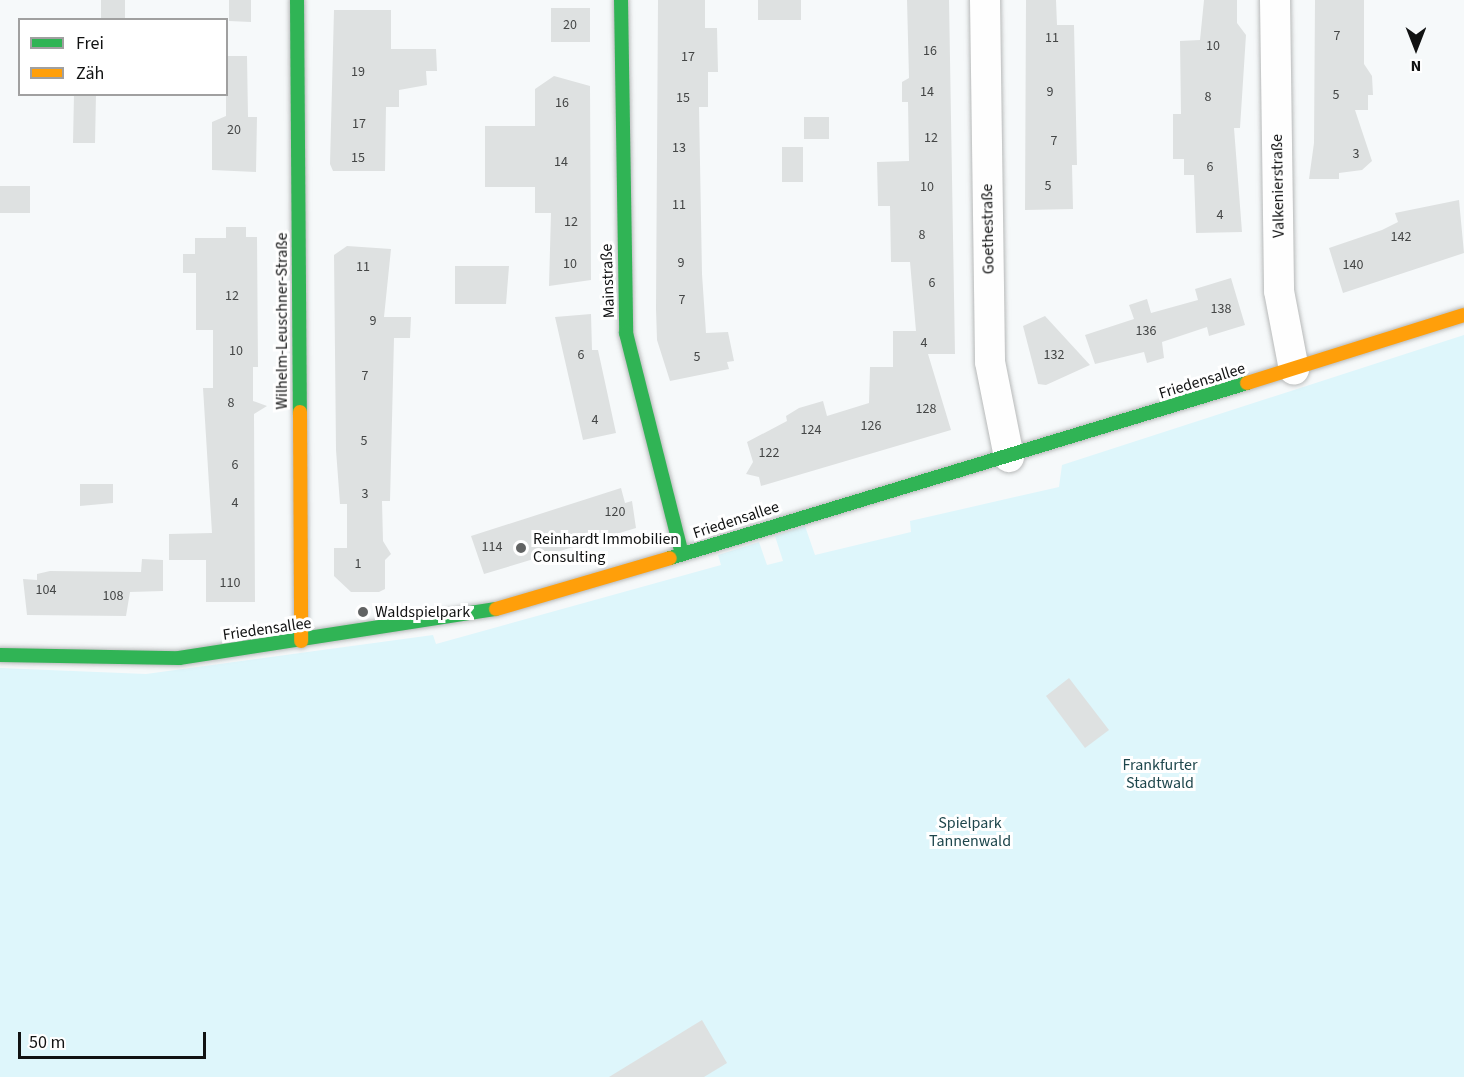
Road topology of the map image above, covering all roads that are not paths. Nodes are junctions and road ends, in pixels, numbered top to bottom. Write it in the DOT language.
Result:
graph roads {
  1 [pos="297,0"];
  2 [pos="621,0"];
  3 [pos="985,0"];
  4 [pos="1275,0"];
  5 [pos="1464,315"];
  6 [pos="1294,370"];
  7 [pos="1009,457"];
  8 [pos="682,554"];
  9 [pos="301,641"];
  10 [pos="0,655"];
  1 -- 9 [label="street, Wilhelm-Leuschner-Straße"];
  2 -- 8 [label="street, Mainstraße"];
  3 -- 7 [label="street, Goethestraße"];
  4 -- 6 [label="street, Valkenierstraße"];
  5 -- 6 [label="street, Friedensallee"];
  6 -- 7 [label="street, Friedensallee"];
  7 -- 8 [label="street, Friedensallee"];
  8 -- 9 [label="street, Friedensallee"];
  9 -- 10 [label="street, Friedensallee"];
}
